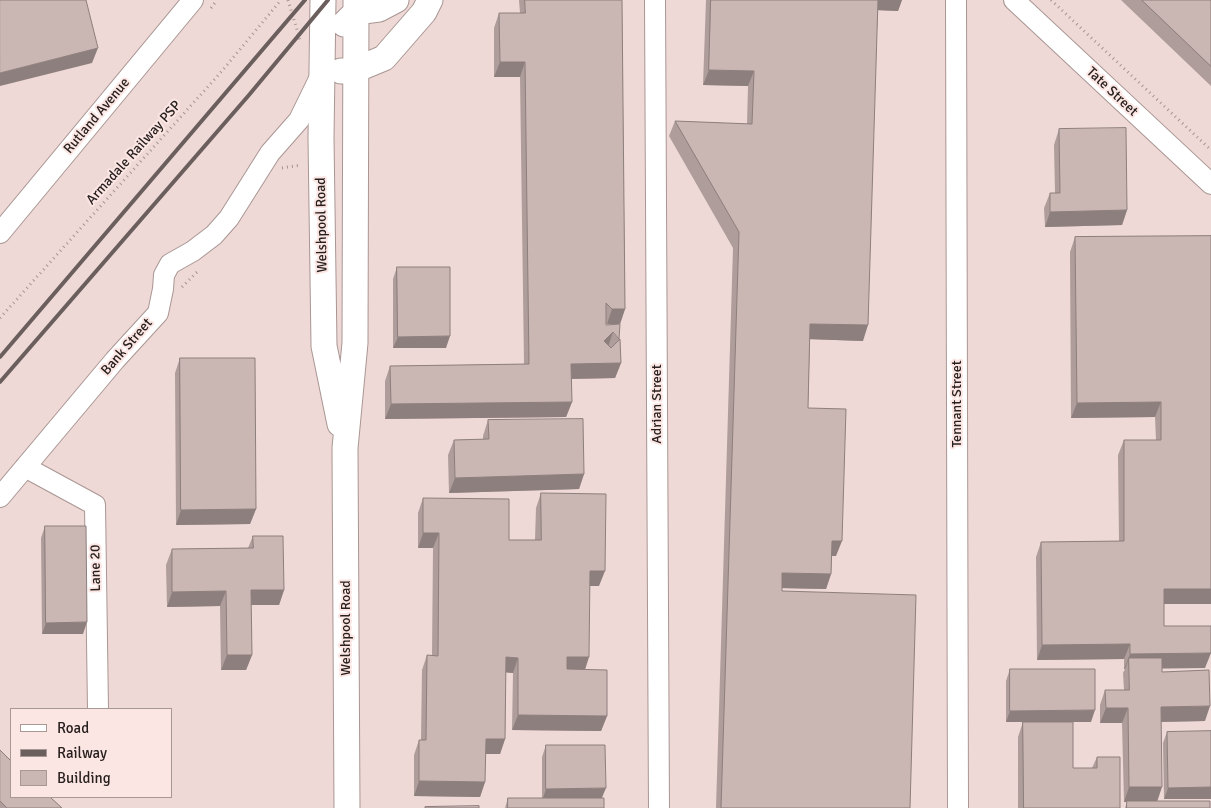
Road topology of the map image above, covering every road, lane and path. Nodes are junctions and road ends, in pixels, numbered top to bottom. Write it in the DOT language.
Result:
graph roads {
  1 [pos="193,0"];
  2 [pos="281,0"];
  3 [pos="288,0"];
  4 [pos="323,0"];
  5 [pos="396,0"];
  6 [pos="430,0"];
  7 [pos="655,0"];
  8 [pos="956,0"];
  9 [pos="1014,0"];
  10 [pos="1051,0"];
  11 [pos="356,6"];
  12 [pos="312,44"];
  13 [pos="355,70"];
  14 [pos="322,72"];
  15 [pos="1211,150"];
  16 [pos="1211,184"];
  17 [pos="0,233"];
  18 [pos="0,318"];
  19 [pos="345,448"];
  20 [pos="26,467"];
  21 [pos="0,497"];
  22 [pos="98,708"];
  23 [pos="347,808"];
  24 [pos="659,808"];
  25 [pos="958,808"];
  1 -- 17 [label="street, Rutland Avenue"];
  2 -- 18 [label="path, Armadale Railway PSP"];
  3 -- 12 [label="path"];
  4 -- 12 [label="main road, Welshpool Road"];
  5 -- 11 [label="main road"];
  6 -- 13 [label="main road"];
  7 -- 24 [label="street, Adrian Street"];
  8 -- 25 [label="street, Tennant Street"];
  9 -- 16 [label="street, Tate Street"];
  10 -- 15 [label="path"];
  11 -- 12 [label="main road"];
  11 -- 13 [label="main road, Welshpool Road"];
  12 -- 14 [label="main road, Welshpool Road"];
  13 -- 14 [label="main road"];
  13 -- 19 [label="main road, Welshpool Road"];
  14 -- 19 [label="main road, Welshpool Road"];
  14 -- 20 [label="street, Bank Street"];
  19 -- 23 [label="main road, Welshpool Road"];
  20 -- 21 [label="street, Bank Street"];
  20 -- 22 [label="street, Lane 20"];
}
